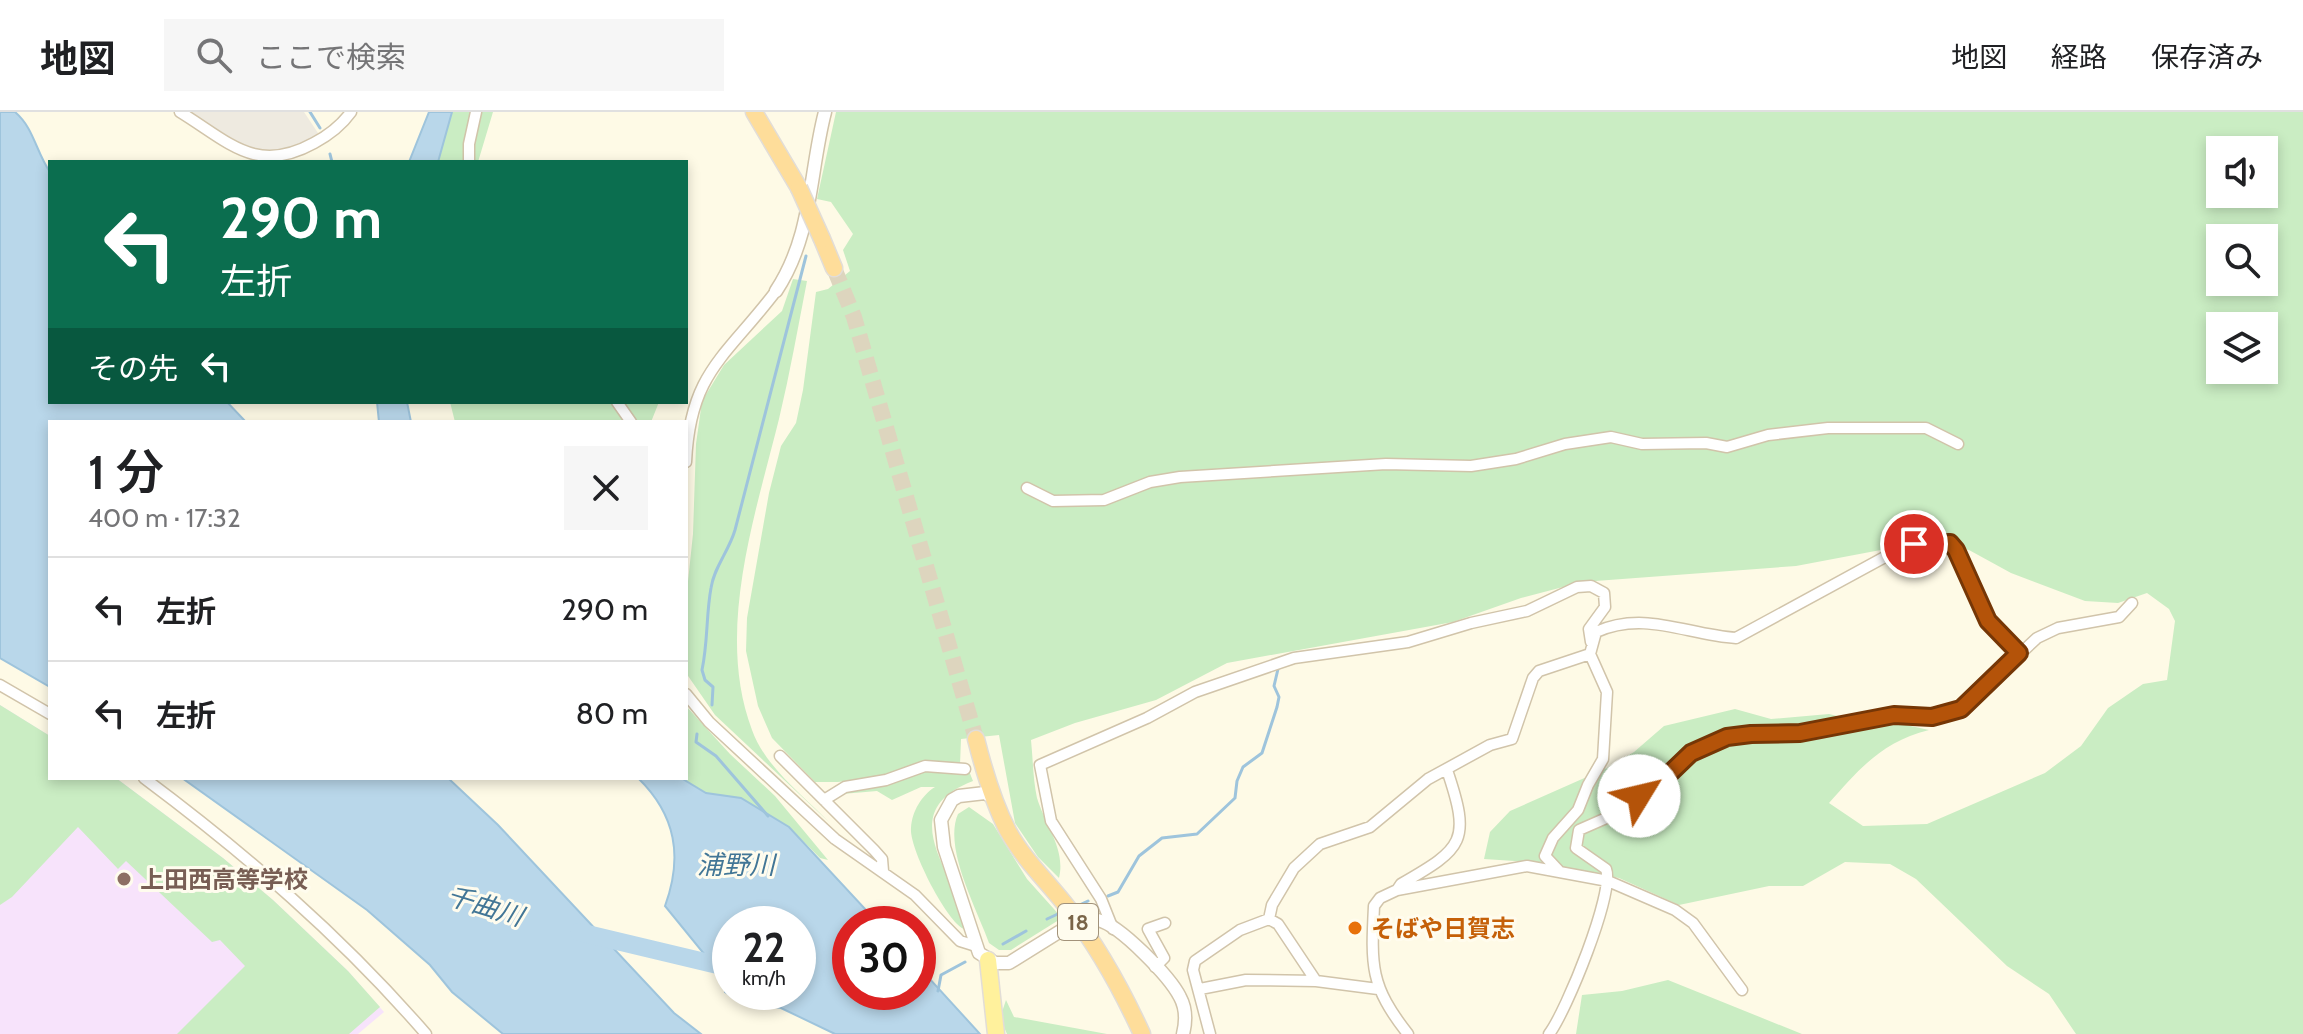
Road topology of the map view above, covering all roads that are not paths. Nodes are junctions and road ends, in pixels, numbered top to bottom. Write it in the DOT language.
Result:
graph roads {
  1 [pos="180,112"];
  2 [pos="351,112"];
  3 [pos="476,112"];
  4 [pos="754,112"];
  5 [pos="825,112"];
  6 [pos="469,160"];
  7 [pos="834,268"];
  8 [pos="776,291"];
  9 [pos="688,439"];
  10 [pos="1958,444"];
  11 [pos="1027,488"];
  12 [pos="2132,603"];
  13 [pos="1590,648"];
  14 [pos="2019,653"];
  15 [pos="0,685"];
  16 [pos="688,696"];
  17 [pos="48,713"];
  18 [pos="976,739"];
  19 [pos="780,756"];
  20 [pos="965,769"];
  21 [pos="984,770"];
  22 [pos="1447,770"];
  23 [pos="147,780"];
  24 [pos="967,794"];
  25 [pos="992,797"];
  26 [pos="824,800"];
  27 [pos="883,871"];
  28 [pos="1561,872"];
  29 [pos="1608,881"];
  30 [pos="1397,890"];
  31 [pos="1269,919"];
  32 [pos="1085,921"];
  33 [pos="1165,923"];
  34 [pos="1067,927"];
  35 [pos="1113,929"];
  36 [pos="976,946"];
  37 [pos="988,960"];
  38 [pos="1155,967"];
  39 [pos="1316,981"];
  40 [pos="1200,989"];
  41 [pos="1378,989"];
  42 [pos="1742,990"];
  43 [pos="426,1034"];
  44 [pos="996,1034"];
  45 [pos="1142,1034"];
  46 [pos="1183,1034"];
  47 [pos="1210,1034"];
  48 [pos="1408,1034"];
  49 [pos="1549,1034"];
  1 -- 2 [label="street"];
  3 -- 6 [label="street"];
  4 -- 7 [label="highway, bridge"];
  5 -- 8 [label="street"];
  8 -- 9 [label="street"];
  10 -- 11 [label="street"];
  12 -- 14 [label="street"];
  13 -- 14 [label="street"];
  13 -- 22 [label="street"];
  13 -- 28 [label="street"];
  13 -- 35 [label="street"];
  14 -- 29 [label="street"];
  15 -- 17 [label="street"];
  16 -- 27 [label="street"];
  18 -- 21 [label="highway, 18"];
  19 -- 26 [label="street"];
  20 -- 26 [label="street"];
  21 -- 24 [label="street"];
  21 -- 25 [label="highway, 18"];
  22 -- 30 [label="street"];
  22 -- 31 [label="street"];
  23 -- 43 [label="street"];
  24 -- 25 [label="street"];
  24 -- 36 [label="street"];
  25 -- 45 [label="highway, 18"];
  26 -- 27 [label="street"];
  27 -- 36 [label="street"];
  28 -- 29 [label="street"];
  28 -- 30 [label="street"];
  29 -- 42 [label="street"];
  29 -- 49 [label="street"];
  30 -- 41 [label="street"];
  31 -- 39 [label="street"];
  31 -- 40 [label="street"];
  32 -- 35 [label="street"];
  33 -- 38 [label="street"];
  34 -- 37 [label="street"];
  35 -- 38 [label="street"];
  36 -- 37 [label="street"];
  37 -- 44 [label="main road"];
  38 -- 46 [label="street"];
  39 -- 40 [label="street"];
  39 -- 41 [label="street"];
  40 -- 47 [label="street"];
  41 -- 48 [label="street"];
}
